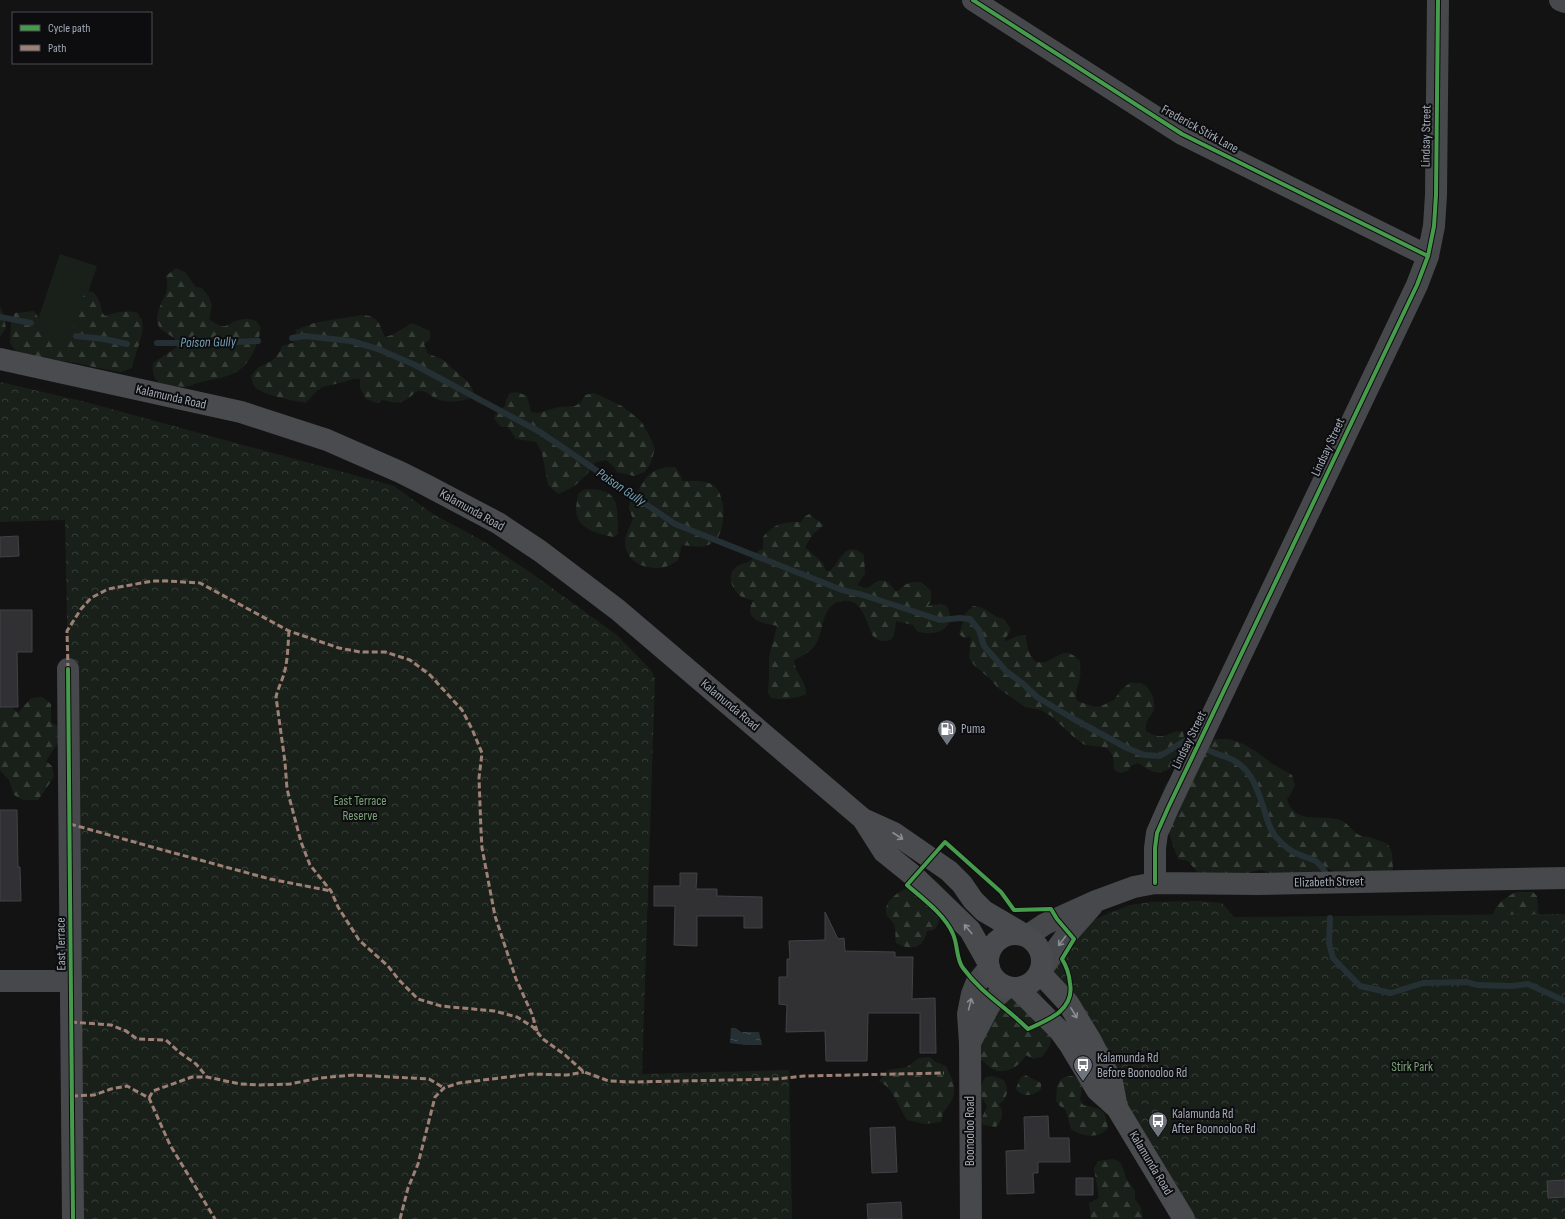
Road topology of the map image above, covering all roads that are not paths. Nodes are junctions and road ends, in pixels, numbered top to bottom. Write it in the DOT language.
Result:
graph roads {
  1 [pos="973,0"];
  2 [pos="1438,0"];
  3 [pos="1560,0"];
  4 [pos="1565,2"];
  5 [pos="1428,256"];
  6 [pos="0,359"];
  7 [pos="68,669"];
  8 [pos="863,819"];
  9 [pos="1565,878"];
  10 [pos="1155,883"];
  11 [pos="1096,901"];
  12 [pos="1025,935"];
  13 [pos="988,965"];
  14 [pos="1041,971"];
  15 [pos="0,981"];
  16 [pos="71,981"];
  17 [pos="1012,987"];
  18 [pos="970,1043"];
  19 [pos="1117,1108"];
  20 [pos="73,1219"];
  21 [pos="971,1219"];
  22 [pos="1184,1219"];
  1 -- 5 [label="street, Frederick Stirk Lane"];
  2 -- 5 [label="street, Lindsay Street"];
  3 -- 4 [label="street"];
  5 -- 10 [label="street, Lindsay Street"];
  6 -- 8 [label="main road, Kalamunda Road"];
  7 -- 16 [label="street, East Terrace"];
  8 -- 12 [label="main road, Kalamunda Road, one-way"];
  13 -- 8 [label="main road, Kalamunda Road, one-way"];
  9 -- 10 [label="street, Elizabeth Street"];
  10 -- 11 [label="street, Elizabeth Street"];
  11 -- 12 [label="street, Elizabeth Street"];
  11 -- 14 [label="street, Elizabeth Street, one-way"];
  12 -- 13 [label="main road"];
  12 -- 14 [label="main road"];
  13 -- 17 [label="main road"];
  18 -- 13 [label="street, Boonooloo Road, one-way"];
  14 -- 17 [label="main road"];
  14 -- 19 [label="main road, Kalamunda Road, one-way"];
  15 -- 16 [label="street"];
  16 -- 20 [label="street, East Terrace"];
  17 -- 18 [label="street, Boonooloo Road"];
  17 -- 19 [label="main road, Kalamunda Road"];
  18 -- 21 [label="street, Boonooloo Road"];
  19 -- 22 [label="main road, Kalamunda Road"];
}
